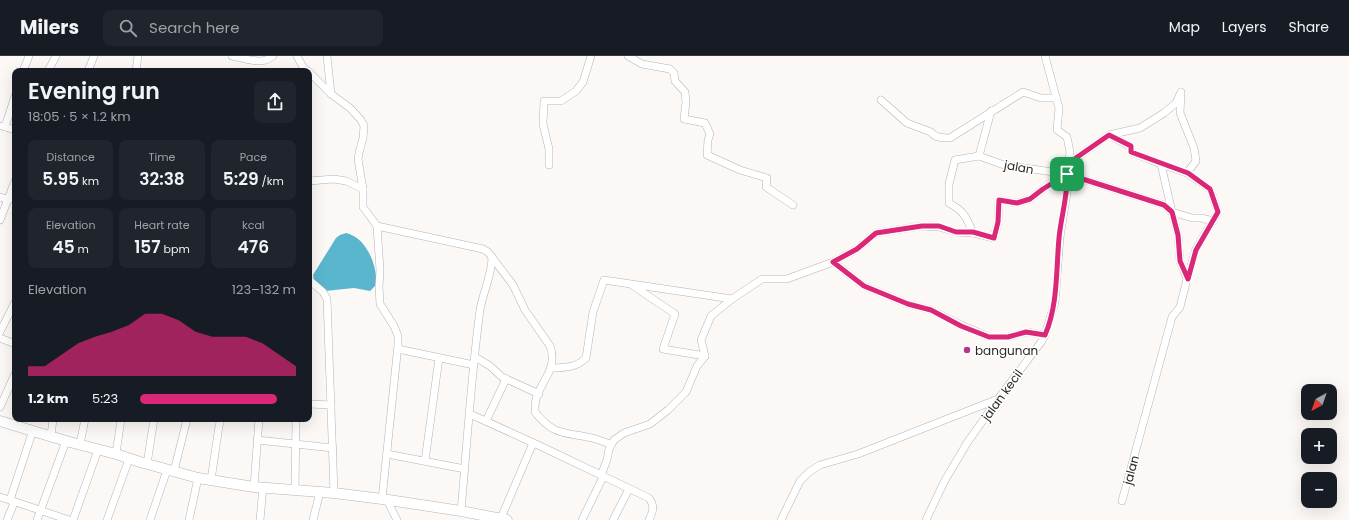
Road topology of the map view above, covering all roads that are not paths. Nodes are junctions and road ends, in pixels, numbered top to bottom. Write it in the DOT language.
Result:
graph roads {
  1 [pos="29,56"];
  2 [pos="56,56"];
  3 [pos="94,56"];
  4 [pos="138,56"];
  5 [pos="232,56"];
  6 [pos="273,56"];
  7 [pos="297,56"];
  8 [pos="327,56"];
  9 [pos="591,56"];
  10 [pos="628,56"];
  11 [pos="1045,56"];
  12 [pos="24,68"];
  13 [pos="50,68"];
  14 [pos="89,68"];
  15 [pos="136,68"];
  16 [pos="304,68"];
  17 [pos="312,76"];
  18 [pos="332,94"];
  19 [pos="1056,98"];
  20 [pos="881,100"];
  21 [pos="12,103"];
  22 [pos="991,111"];
  23 [pos="2,127"];
  24 [pos="12,129"];
  25 [pos="1109,135"];
  26 [pos="979,156"];
  27 [pos="1162,164"];
  28 [pos="549,165"];
  29 [pos="1069,166"];
  30 [pos="1188,173"];
  31 [pos="1067,174"];
  32 [pos="312,181"];
  33 [pos="362,188"];
  34 [pos="12,190"];
  35 [pos="0,197"];
  36 [pos="9,200"];
  37 [pos="793,205"];
  38 [pos="1172,212"];
  39 [pos="0,220"];
  40 [pos="1213,221"];
  41 [pos="377,226"];
  42 [pos="973,232"];
  43 [pos="492,257"];
  44 [pos="833,262"];
  45 [pos="1188,279"];
  46 [pos="312,283"];
  47 [pos="630,284"];
  48 [pos="732,299"];
  49 [pos="12,308"];
  50 [pos="0,332"];
  51 [pos="1045,335"];
  52 [pos="0,338"];
  53 [pos="12,343"];
  54 [pos="398,349"];
  55 [pos="705,356"];
  56 [pos="475,357"];
  57 [pos="439,358"];
  58 [pos="474,366"];
  59 [pos="552,368"];
  60 [pos="506,379"];
  61 [pos="12,381"];
  62 [pos="539,394"];
  63 [pos="998,399"];
  64 [pos="312,404"];
  65 [pos="332,405"];
  66 [pos="0,407"];
  67 [pos="470,414"];
  68 [pos="0,421"];
  69 [pos="486,421"];
  70 [pos="53,422"];
  71 [pos="84,422"];
  72 [pos="121,422"];
  73 [pos="154,422"];
  74 [pos="186,422"];
  75 [pos="220,422"];
  76 [pos="259,422"];
  77 [pos="296,422"];
  78 [pos="33,430"];
  79 [pos="51,436"];
  80 [pos="257,440"];
  81 [pos="66,441"];
  82 [pos="533,442"];
  83 [pos="80,444"];
  84 [pos="296,444"];
  85 [pos="611,444"];
  86 [pos="333,448"];
  87 [pos="98,450"];
  88 [pos="116,454"];
  89 [pos="387,454"];
  90 [pos="129,459"];
  91 [pos="425,461"];
  92 [pos="147,464"];
  93 [pos="465,469"];
  94 [pos="170,471"];
  95 [pos="602,476"];
  96 [pos="198,478"];
  97 [pos="211,480"];
  98 [pos="258,487"];
  99 [pos="629,489"];
  100 [pos="295,490"];
  101 [pos="320,492"];
  102 [pos="334,493"];
  103 [pos="0,497"];
  104 [pos="10,500"];
  105 [pos="385,500"];
  106 [pos="1122,501"];
  107 [pos="40,511"];
  108 [pos="461,511"];
  109 [pos="504,519"];
  110 [pos="7,520"];
  111 [pos="37,520"];
  112 [pos="69,520"];
  113 [pos="73,520"];
  114 [pos="107,520"];
  115 [pos="150,520"];
  116 [pos="189,520"];
  117 [pos="260,520"];
  118 [pos="313,520"];
  119 [pos="397,520"];
  120 [pos="582,520"];
  121 [pos="614,520"];
  122 [pos="649,520"];
  123 [pos="781,520"];
  124 [pos="926,520"];
  1 -- 12 [label="street"];
  2 -- 13 [label="street"];
  3 -- 14 [label="street"];
  4 -- 15 [label="street"];
  5 -- 6 [label="street"];
  7 -- 16 [label="street"];
  8 -- 18 [label="street"];
  9 -- 28 [label="street"];
  10 -- 37 [label="street"];
  11 -- 19 [label="street, jalan kecil"];
  17 -- 18 [label="street"];
  18 -- 33 [label="street"];
  19 -- 22 [label="street"];
  19 -- 29 [label="street, jalan kecil"];
  20 -- 22 [label="street"];
  21 -- 23 [label="street"];
  22 -- 26 [label="street"];
  23 -- 24 [label="street"];
  25 -- 27 [label="street, jalan"];
  25 -- 29 [label="street"];
  25 -- 30 [label="street"];
  26 -- 31 [label="street, jalan"];
  26 -- 42 [label="street"];
  27 -- 30 [label="street, jalan"];
  27 -- 38 [label="street"];
  29 -- 31 [label="street, jalan kecil"];
  30 -- 40 [label="street, jalan"];
  31 -- 38 [label="street, jalan"];
  31 -- 42 [label="street"];
  31 -- 51 [label="street, jalan kecil"];
  32 -- 33 [label="street"];
  33 -- 41 [label="street"];
  34 -- 36 [label="street"];
  35 -- 36 [label="street"];
  36 -- 39 [label="street"];
  38 -- 40 [label="street, jalan"];
  38 -- 45 [label="street"];
  40 -- 45 [label="street, jalan"];
  41 -- 43 [label="street"];
  41 -- 54 [label="street"];
  42 -- 44 [label="street"];
  43 -- 56 [label="street"];
  43 -- 59 [label="street"];
  44 -- 48 [label="street"];
  44 -- 51 [label="street"];
  45 -- 106 [label="street, jalan"];
  46 -- 65 [label="street"];
  47 -- 48 [label="street"];
  47 -- 55 [label="street"];
  47 -- 59 [label="street"];
  48 -- 55 [label="street"];
  49 -- 50 [label="street"];
  51 -- 63 [label="street, jalan kecil"];
  52 -- 53 [label="street"];
  54 -- 57 [label="street"];
  54 -- 89 [label="street"];
  55 -- 85 [label="street"];
  56 -- 58 [label="street"];
  56 -- 60 [label="street"];
  57 -- 58 [label="street"];
  57 -- 91 [label="street"];
  58 -- 67 [label="street"];
  59 -- 62 [label="street"];
  60 -- 62 [label="street"];
  60 -- 69 [label="street"];
  61 -- 66 [label="street"];
  62 -- 85 [label="street"];
  63 -- 123 [label="street"];
  63 -- 124 [label="street, jalan kecil"];
  64 -- 65 [label="street"];
  65 -- 86 [label="street"];
  67 -- 69 [label="street"];
  67 -- 93 [label="street"];
  68 -- 78 [label="street"];
  69 -- 82 [label="street"];
  70 -- 79 [label="street"];
  71 -- 83 [label="street"];
  72 -- 88 [label="street"];
  73 -- 92 [label="street"];
  74 -- 94 [label="street"];
  75 -- 97 [label="street"];
  76 -- 80 [label="street"];
  77 -- 84 [label="street"];
  78 -- 79 [label="street"];
  78 -- 104 [label="street"];
  79 -- 81 [label="street"];
  80 -- 84 [label="street"];
  80 -- 98 [label="street"];
  81 -- 83 [label="street"];
  81 -- 107 [label="street"];
  82 -- 95 [label="street"];
  82 -- 109 [label="street"];
  83 -- 87 [label="street"];
  84 -- 86 [label="street"];
  84 -- 100 [label="street"];
  85 -- 95 [label="street"];
  86 -- 102 [label="street"];
  87 -- 88 [label="street"];
  87 -- 113 [label="street"];
  88 -- 90 [label="street"];
  89 -- 91 [label="street"];
  89 -- 105 [label="street"];
  90 -- 92 [label="street"];
  90 -- 114 [label="street"];
  91 -- 93 [label="street"];
  92 -- 94 [label="street"];
  93 -- 108 [label="street"];
  94 -- 96 [label="street"];
  94 -- 115 [label="street"];
  95 -- 99 [label="street"];
  95 -- 120 [label="street"];
  96 -- 97 [label="street"];
  96 -- 116 [label="street"];
  97 -- 98 [label="street"];
  98 -- 100 [label="street"];
  98 -- 117 [label="street"];
  99 -- 121 [label="street"];
  99 -- 122 [label="street"];
  100 -- 101 [label="street"];
  101 -- 102 [label="street"];
  101 -- 118 [label="street"];
  102 -- 105 [label="street"];
  103 -- 104 [label="street"];
  104 -- 107 [label="street"];
  104 -- 110 [label="street"];
  105 -- 108 [label="street"];
  105 -- 119 [label="street"];
  107 -- 111 [label="street"];
  107 -- 112 [label="street"];
  108 -- 109 [label="street"];
}
